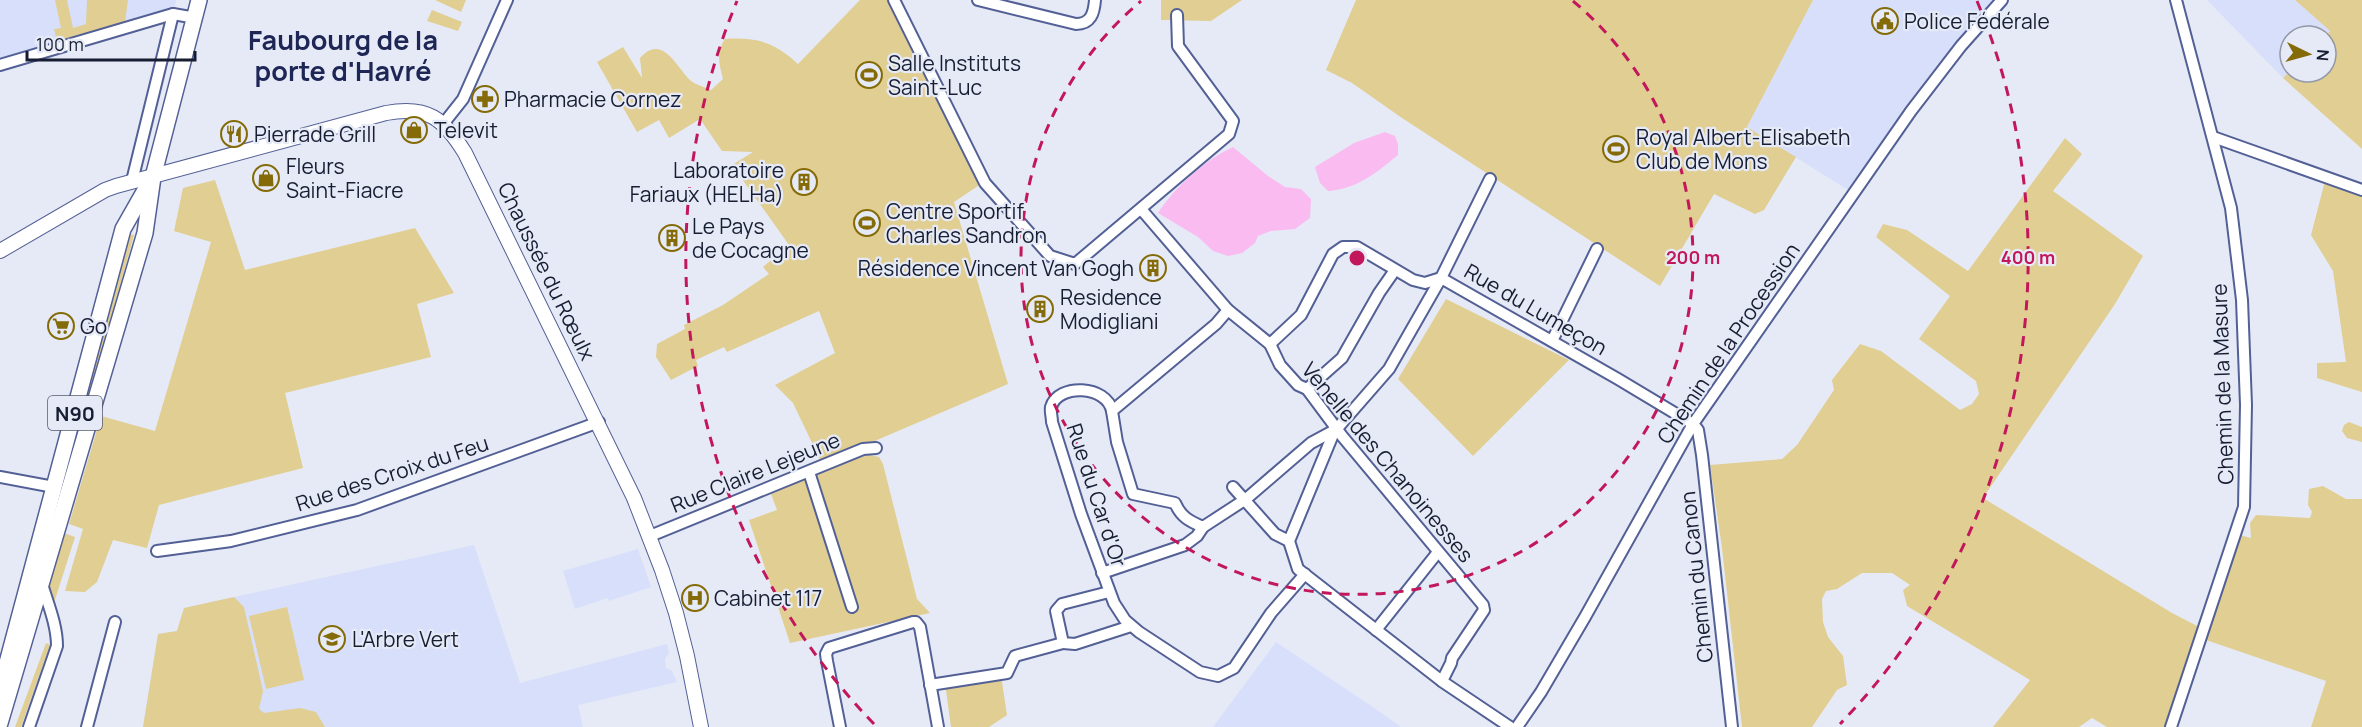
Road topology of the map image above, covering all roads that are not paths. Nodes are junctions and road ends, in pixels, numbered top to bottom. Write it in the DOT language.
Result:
graph roads {
  1 [pos="200,0"];
  2 [pos="507,0"];
  3 [pos="894,0"];
  4 [pos="978,0"];
  5 [pos="1095,0"];
  6 [pos="2002,0"];
  7 [pos="2176,0"];
  8 [pos="173,14"];
  9 [pos="1177,15"];
  10 [pos="195,18"];
  11 [pos="0,64"];
  12 [pos="444,123"];
  13 [pos="2213,137"];
  14 [pos="153,177"];
  15 [pos="1490,179"];
  16 [pos="132,182"];
  17 [pos="2362,190"];
  18 [pos="1141,209"];
  19 [pos="1597,249"];
  20 [pos="0,250"];
  21 [pos="1395,270"];
  22 [pos="1441,278"];
  23 [pos="1228,310"];
  24 [pos="1552,341"];
  25 [pos="1270,344"];
  26 [pos="1307,388"];
  27 [pos="1112,411"];
  28 [pos="599,422"];
  29 [pos="1693,424"];
  30 [pos="1337,429"];
  31 [pos="876,448"];
  32 [pos="809,472"];
  33 [pos="0,477"];
  34 [pos="54,487"];
  35 [pos="1233,487"];
  36 [pos="1246,499"];
  37 [pos="1203,527"];
  38 [pos="650,536"];
  39 [pos="1289,541"];
  40 [pos="157,551"];
  41 [pos="1438,552"];
  42 [pos="1102,573"];
  43 [pos="1305,574"];
  44 [pos="42,584"];
  45 [pos="1109,592"];
  46 [pos="852,607"];
  47 [pos="115,622"];
  48 [pos="1131,626"];
  49 [pos="1376,630"];
  50 [pos="1063,643"];
  51 [pos="4,653"];
  52 [pos="1442,681"];
  53 [pos="930,685"];
  54 [pos="0,689"];
  55 [pos="1,722"];
  56 [pos="29,727"];
  57 [pos="87,727"];
  58 [pos="701,727"];
  59 [pos="840,727"];
  60 [pos="938,727"];
  61 [pos="1510,727"];
  62 [pos="1517,727"];
  63 [pos="1732,727"];
  64 [pos="2171,727"];
  1 -- 10 [label="main road, N90"];
  2 -- 12 [label="street"];
  3 -- 18 [label="street"];
  4 -- 5 [label="street"];
  6 -- 29 [label="street, Chemin de la Procession"];
  7 -- 13 [label="street, Chemin de la Masure"];
  8 -- 10 [label="street"];
  8 -- 11 [label="street"];
  8 -- 16 [label="street"];
  9 -- 18 [label="street"];
  10 -- 14 [label="main road, N90"];
  12 -- 14 [label="main road"];
  12 -- 28 [label="main road, Chaussée du Rœulx"];
  13 -- 17 [label="street"];
  13 -- 64 [label="street, Chemin de la Masure"];
  14 -- 16 [label="main road"];
  14 -- 34 [label="main road, N90"];
  14 -- 44 [label="main road, N90"];
  15 -- 22 [label="street"];
  16 -- 20 [label="main road"];
  18 -- 23 [label="street, Venelle des Chanoinesses"];
  19 -- 24 [label="street"];
  21 -- 22 [label="street"];
  21 -- 25 [label="street"];
  21 -- 26 [label="street"];
  22 -- 24 [label="street, Rue du Lumeçon"];
  22 -- 30 [label="street, Rue du Lumeçon"];
  23 -- 25 [label="street, Venelle des Chanoinesses"];
  23 -- 27 [label="street"];
  24 -- 29 [label="street, Rue du Lumeçon"];
  25 -- 26 [label="street, Venelle des Chanoinesses"];
  26 -- 30 [label="street, Venelle des Chanoinesses"];
  27 -- 37 [label="street"];
  27 -- 42 [label="street, Rue du Car d'Or"];
  28 -- 38 [label="main road, Chaussée du Rœulx"];
  28 -- 40 [label="street, Rue des Croix du Feu"];
  29 -- 62 [label="street, Chemin de la Procession"];
  29 -- 63 [label="street, Chemin du Canon"];
  30 -- 36 [label="street"];
  30 -- 39 [label="street, Rue du Lumeçon"];
  30 -- 41 [label="street, Venelle des Chanoinesses"];
  31 -- 32 [label="street, Rue Claire Lejeune"];
  32 -- 38 [label="street, Rue Claire Lejeune"];
  32 -- 46 [label="street"];
  33 -- 34 [label="street"];
  34 -- 51 [label="main road, N90"];
  35 -- 36 [label="street"];
  36 -- 37 [label="street"];
  36 -- 39 [label="street"];
  37 -- 42 [label="street"];
  38 -- 58 [label="main road, Chaussée du Rœulx"];
  39 -- 43 [label="street"];
  41 -- 49 [label="street"];
  41 -- 52 [label="street, Venelle des Chanoinesses"];
  42 -- 45 [label="street, Rue du Car d'Or"];
  43 -- 48 [label="street, Rue du Car d'Or"];
  43 -- 49 [label="street"];
  44 -- 55 [label="main road, N90"];
  44 -- 56 [label="street"];
  45 -- 48 [label="street, Rue du Car d'Or"];
  45 -- 50 [label="street, Rue du Car d'Or"];
  47 -- 57 [label="street"];
  48 -- 50 [label="street"];
  49 -- 52 [label="street"];
  50 -- 53 [label="street"];
  51 -- 54 [label="main road, N90"];
  51 -- 55 [label="street"];
  52 -- 61 [label="street"];
  53 -- 59 [label="street"];
  53 -- 60 [label="street"];
}
